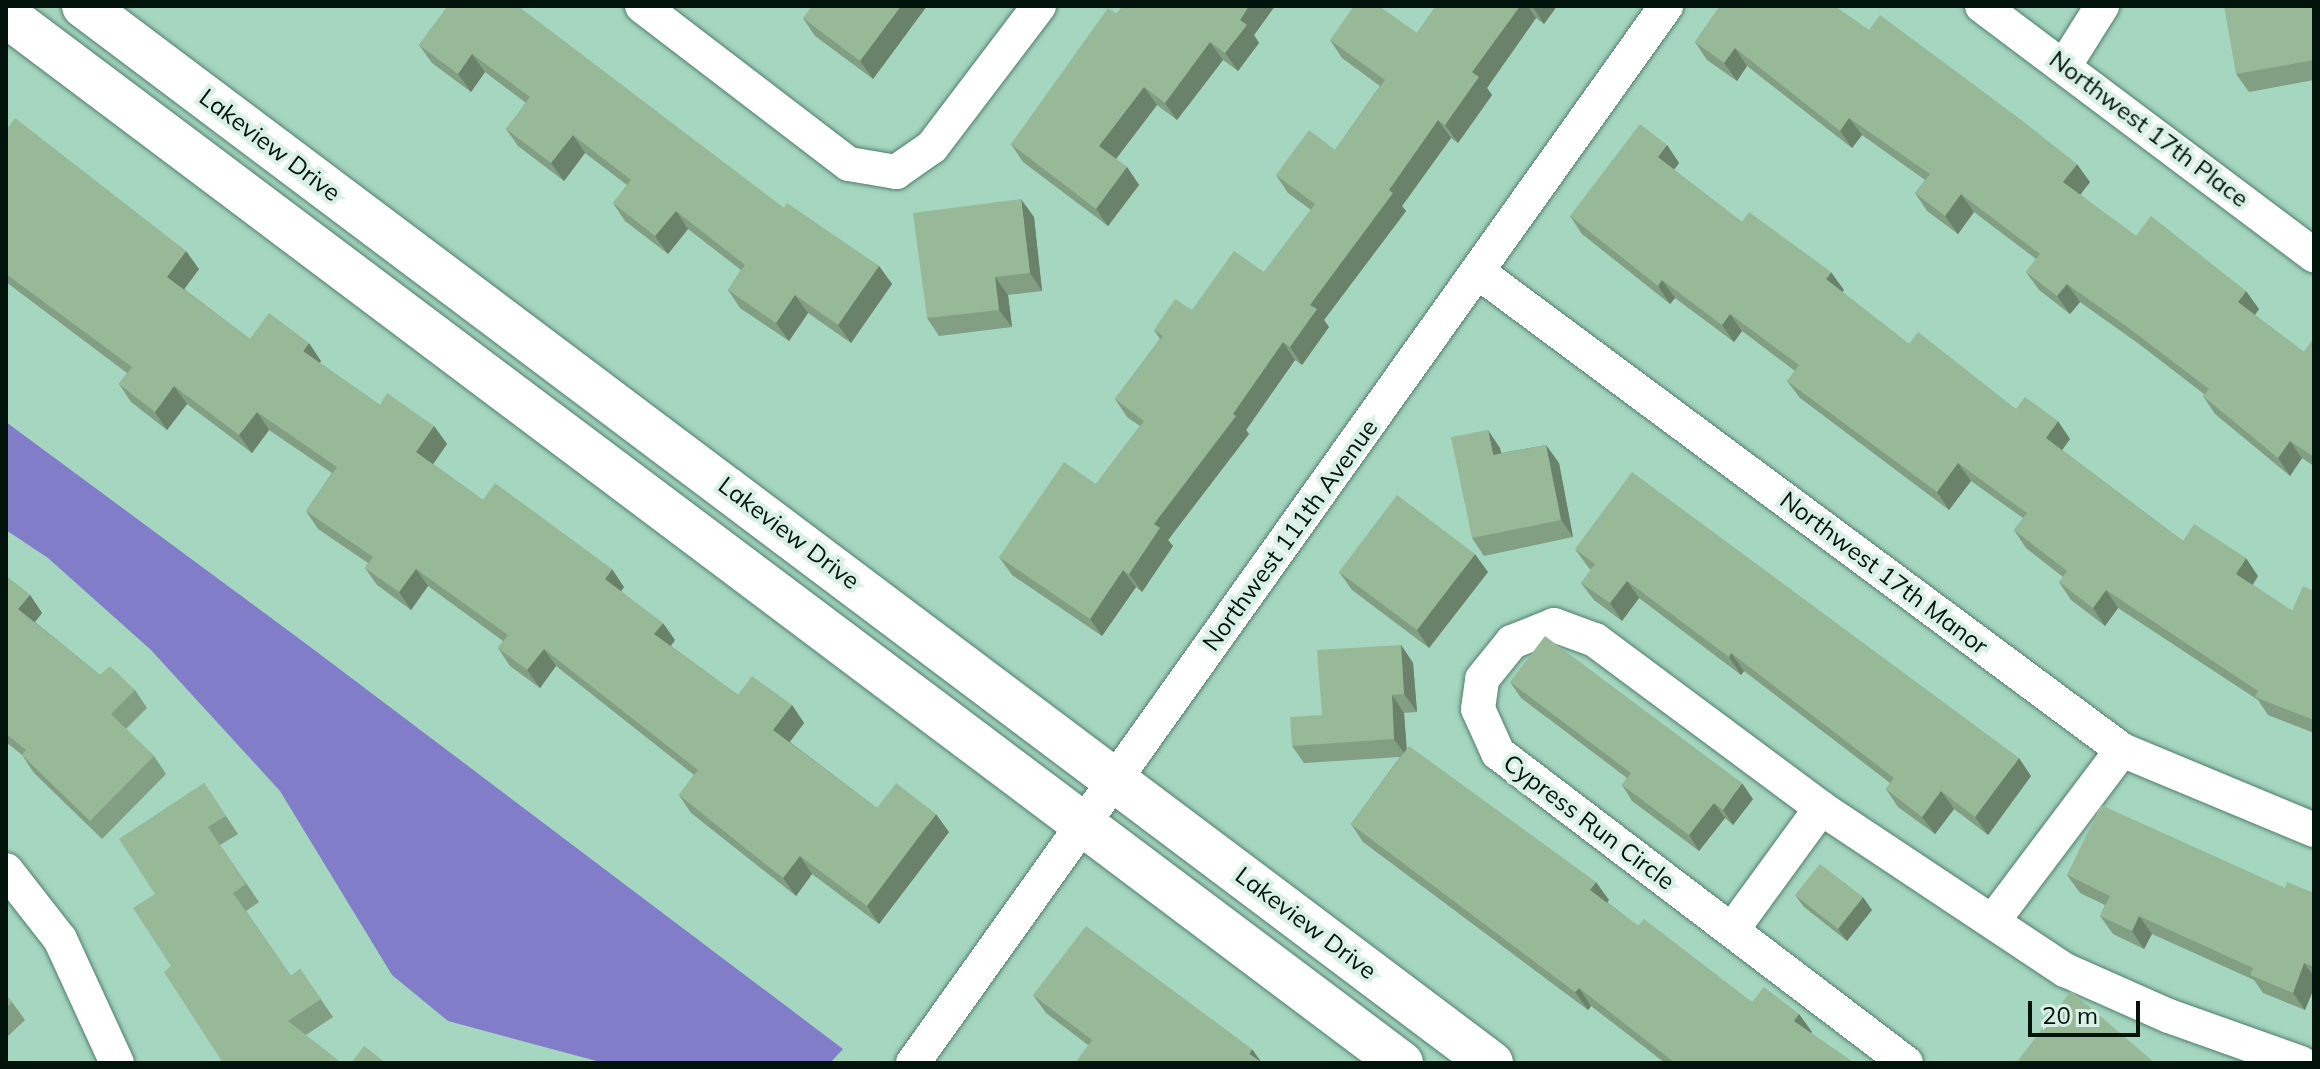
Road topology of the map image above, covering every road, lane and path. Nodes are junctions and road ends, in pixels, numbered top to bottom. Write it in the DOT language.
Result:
graph roads {
  1 [pos="84,6"];
  2 [pos="642,6"];
  3 [pos="1039,6"];
  4 [pos="1666,6"];
  5 [pos="1982,6"];
  6 [pos="2102,6"];
  7 [pos="6,15"];
  8 [pos="2065,65"];
  9 [pos="2314,255"];
  10 [pos="1478,272"];
  11 [pos="2122,750"];
  12 [pos="1116,779"];
  13 [pos="1821,808"];
  14 [pos="1088,823"];
  15 [pos="2314,830"];
  16 [pos="6,870"];
  17 [pos="1993,921"];
  18 [pos="1732,930"];
  19 [pos="117,1063"];
  20 [pos="913,1063"];
  21 [pos="1401,1063"];
  22 [pos="1491,1063"];
  23 [pos="1906,1063"];
  24 [pos="2301,1063"];
  1 -- 12 [label="street, Lakeview Drive"];
  2 -- 3 [label="street"];
  4 -- 10 [label="street, Northwest 111th Avenue"];
  5 -- 8 [label="street, Northwest 17th Place"];
  6 -- 8 [label="street"];
  7 -- 14 [label="street"];
  8 -- 9 [label="street, Northwest 17th Place"];
  10 -- 11 [label="street, Northwest 17th Manor"];
  10 -- 12 [label="street, Northwest 111th Avenue"];
  11 -- 15 [label="street, Northwest 17th Manor"];
  11 -- 17 [label="street"];
  12 -- 14 [label="street, Northwest 111th Avenue"];
  12 -- 22 [label="street, Lakeview Drive"];
  13 -- 17 [label="street, Cypress Run Circle"];
  13 -- 18 [label="street"];
  13 -- 18 [label="street, Cypress Run Circle"];
  14 -- 20 [label="street, Northwest 111th Avenue"];
  14 -- 21 [label="street"];
  16 -- 19 [label="street"];
  17 -- 24 [label="street, Cypress Run Circle"];
  18 -- 23 [label="street, Cypress Run Circle"];
}
